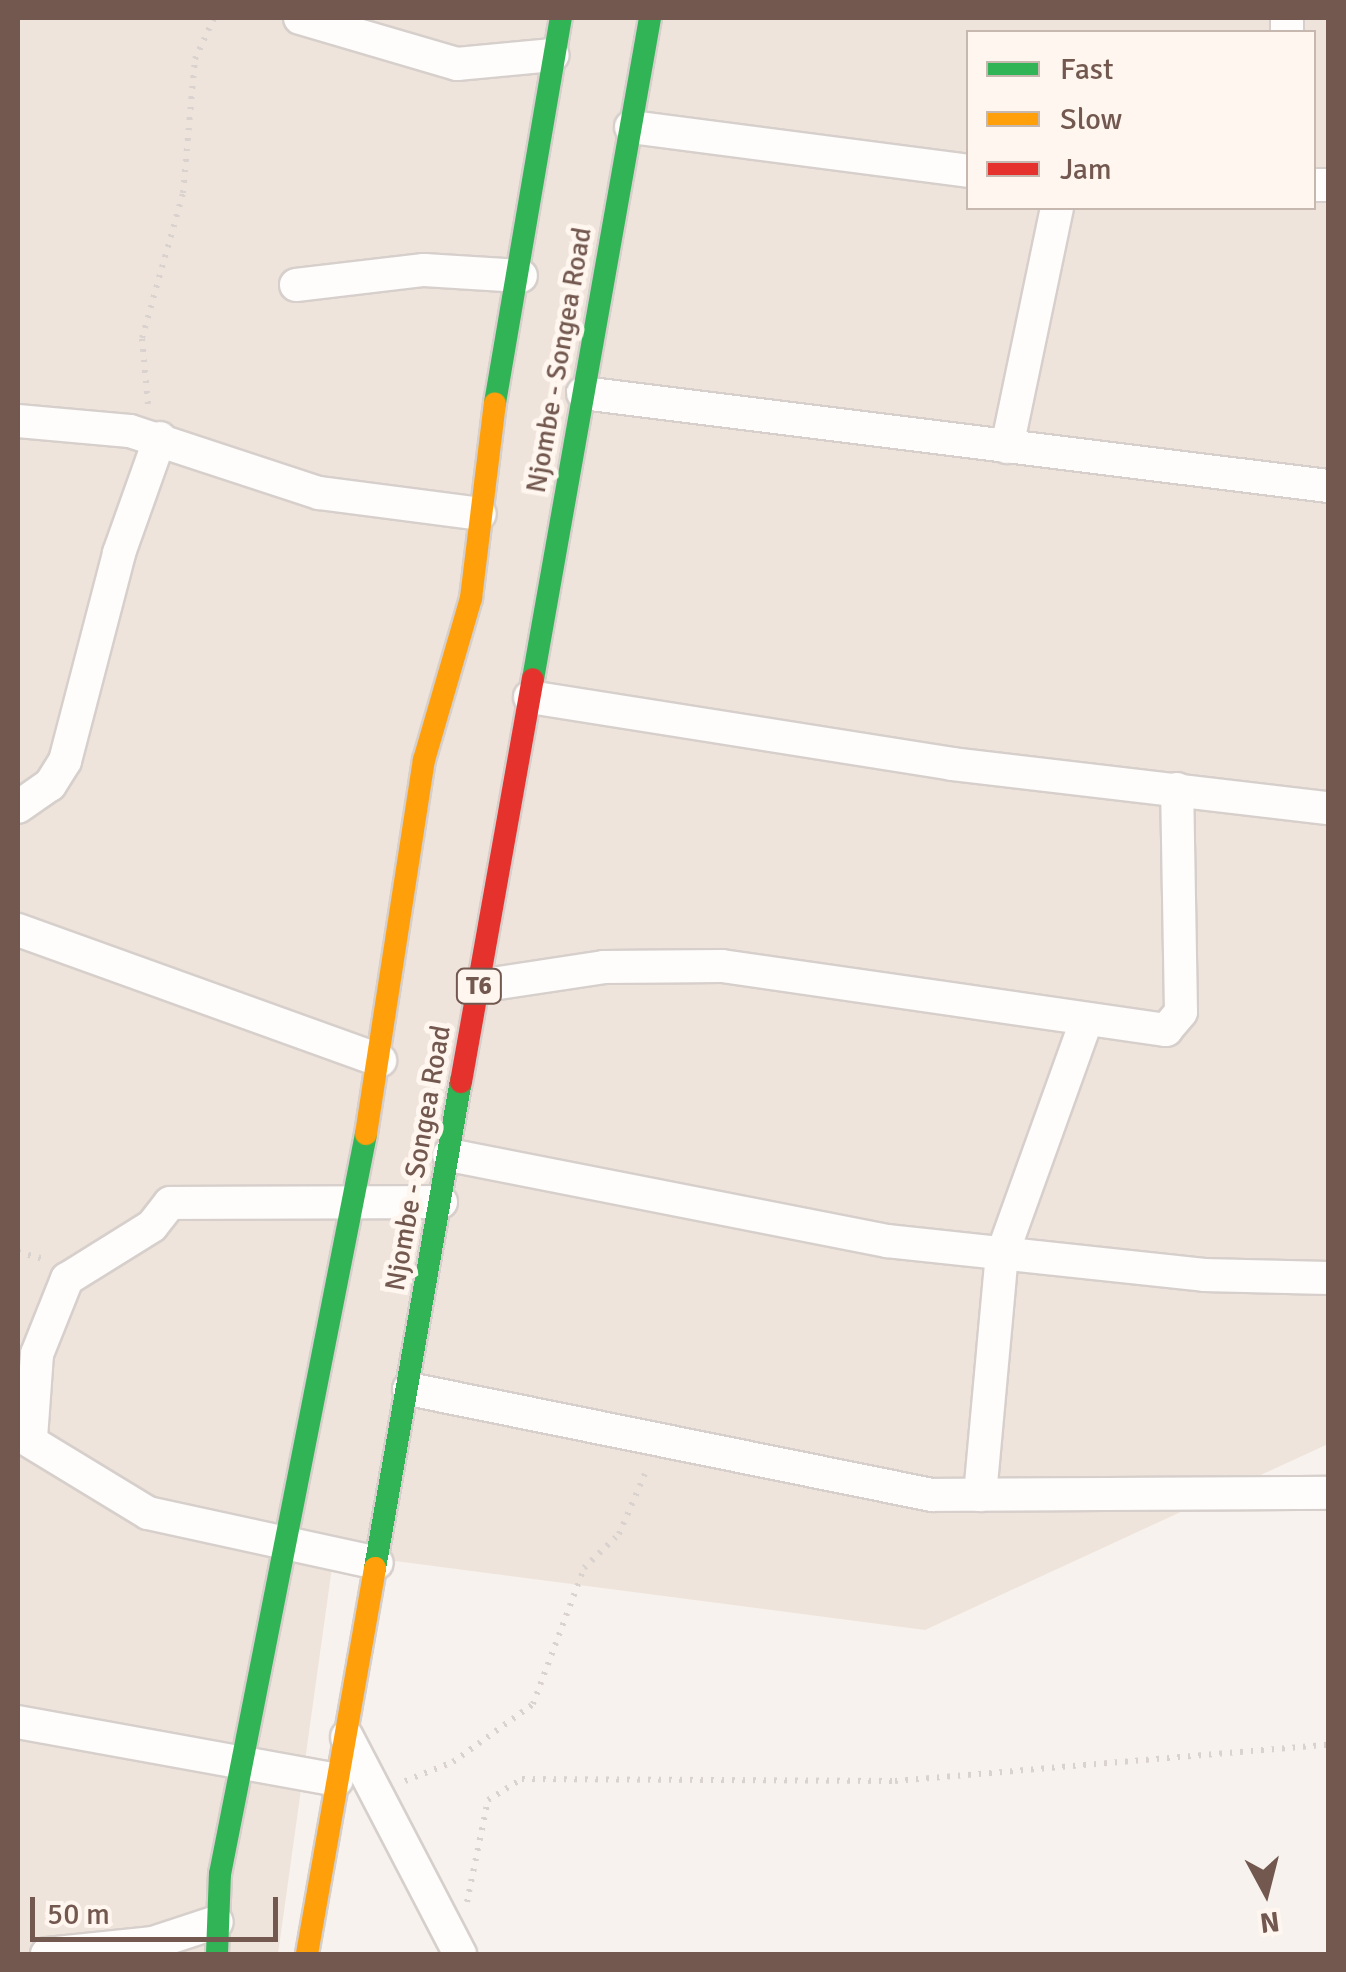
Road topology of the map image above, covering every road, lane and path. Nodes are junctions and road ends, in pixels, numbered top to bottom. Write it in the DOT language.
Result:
graph roads {
  1 [pos="214,18"];
  2 [pos="300,18"];
  3 [pos="561,18"];
  4 [pos="650,18"];
  5 [pos="554,55"];
  6 [pos="630,127"];
  7 [pos="966,171"];
  8 [pos="1057,210"];
  9 [pos="521,276"];
  10 [pos="296,285"];
  11 [pos="584,393"];
  12 [pos="18,421"];
  13 [pos="160,438"];
  14 [pos="1006,446"];
  15 [pos="1328,486"];
  16 [pos="480,514"];
  17 [pos="530,697"];
  18 [pos="1177,789"];
  19 [pos="18,806"];
  20 [pos="1328,808"];
  21 [pos="18,930"];
  22 [pos="479,986"];
  23 [pos="1085,1025"];
  24 [pos="380,1060"];
  25 [pos="449,1155"];
  26 [pos="356,1200"];
  27 [pos="441,1202"];
  28 [pos="1002,1255"];
  29 [pos="1328,1278"];
  30 [pos="409,1388"];
  31 [pos="24,1436"];
  32 [pos="658,1441"];
  33 [pos="1328,1493"];
  34 [pos="980,1495"];
  35 [pos="288,1547"];
  36 [pos="377,1563"];
  37 [pos="18,1722"];
  38 [pos="346,1737"];
  39 [pos="1328,1745"];
  40 [pos="241,1761"];
  41 [pos="337,1780"];
  42 [pos="375,1792"];
  43 [pos="217,1938"];
  44 [pos="457,1950"];
  45 [pos="48,1954"];
  46 [pos="306,1954"];
  1 -- 13 [label="path"];
  2 -- 5 [label="street"];
  3 -- 5 [label="main road"];
  4 -- 6 [label="main road, Njombe - Songea Road / T6"];
  5 -- 9 [label="main road"];
  6 -- 7 [label="street"];
  6 -- 11 [label="main road, Njombe - Songea Road / T6"];
  8 -- 14 [label="street"];
  9 -- 10 [label="street"];
  9 -- 16 [label="main road"];
  11 -- 14 [label="street"];
  11 -- 17 [label="main road, Njombe - Songea Road / T6"];
  12 -- 13 [label="street"];
  13 -- 16 [label="street"];
  13 -- 19 [label="street"];
  14 -- 15 [label="street"];
  16 -- 24 [label="main road"];
  17 -- 18 [label="street"];
  17 -- 22 [label="main road, Njombe - Songea Road / T6"];
  18 -- 20 [label="street"];
  18 -- 23 [label="street"];
  21 -- 24 [label="street"];
  22 -- 23 [label="street"];
  22 -- 25 [label="main road, Njombe - Songea Road / T6"];
  23 -- 28 [label="street"];
  24 -- 26 [label="main road"];
  25 -- 27 [label="main road, Njombe - Songea Road / T6"];
  25 -- 28 [label="street"];
  26 -- 27 [label="street"];
  26 -- 31 [label="street"];
  26 -- 35 [label="main road"];
  27 -- 30 [label="main road, Njombe - Songea Road / T6"];
  28 -- 29 [label="street"];
  28 -- 34 [label="street"];
  30 -- 32 [label="street"];
  30 -- 36 [label="main road, Njombe - Songea Road / T6"];
  31 -- 35 [label="street"];
  32 -- 34 [label="street"];
  32 -- 42 [label="path"];
  33 -- 34 [label="street"];
  35 -- 36 [label="street"];
  35 -- 40 [label="main road"];
  36 -- 38 [label="main road, Njombe - Songea Road / T6"];
  37 -- 40 [label="street"];
  38 -- 41 [label="main road, Njombe - Songea Road / T6"];
  38 -- 42 [label="street"];
  39 -- 44 [label="path"];
  40 -- 41 [label="street"];
  40 -- 43 [label="main road"];
  41 -- 46 [label="main road, Njombe - Songea Road / T6"];
  42 -- 44 [label="street"];
  43 -- 45 [label="street"];
}
